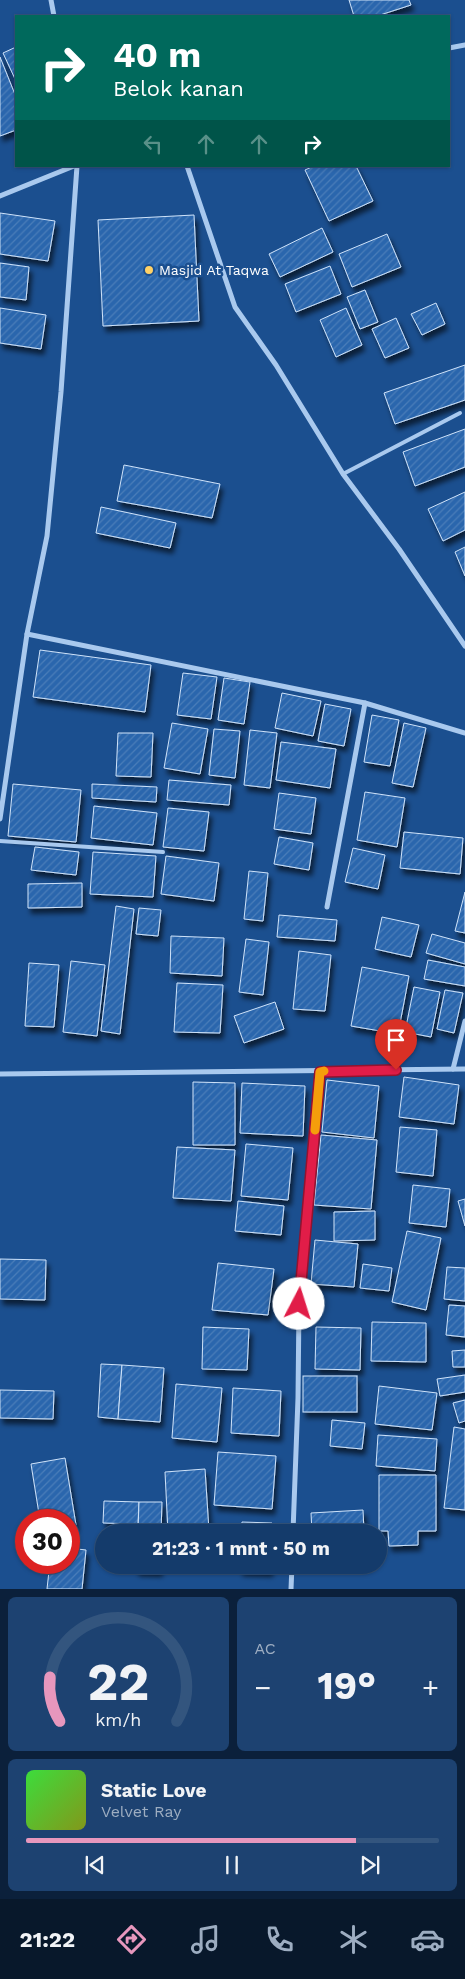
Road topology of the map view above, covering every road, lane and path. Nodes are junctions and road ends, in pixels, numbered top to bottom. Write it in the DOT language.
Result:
graph roads {
  1 [pos="51,0"];
  2 [pos="54,15"];
  3 [pos="465,45"];
  4 [pos="450,48"];
  5 [pos="73,167"];
  6 [pos="76,167"];
  7 [pos="188,167"];
  8 [pos="0,196"];
  9 [pos="460,413"];
  10 [pos="343,474"];
  11 [pos="27,634"];
  12 [pos="465,646"];
  13 [pos="364,703"];
  14 [pos="465,733"];
  15 [pos="0,819"];
  16 [pos="0,841"];
  17 [pos="163,852"];
  18 [pos="326,908"];
  19 [pos="465,1021"];
  20 [pos="453,1069"];
  21 [pos="465,1069"];
  22 [pos="320,1072"];
  23 [pos="0,1074"];
  24 [pos="293,1524"];
  25 [pos="292,1574"];
  26 [pos="291,1589"];
  1 -- 2 [label="street"];
  3 -- 4 [label="street"];
  5 -- 8 [label="street"];
  6 -- 11 [label="street"];
  7 -- 10 [label="street"];
  9 -- 10 [label="lane"];
  10 -- 12 [label="street"];
  11 -- 13 [label="street"];
  11 -- 15 [label="street"];
  13 -- 14 [label="street"];
  13 -- 18 [label="street"];
  16 -- 17 [label="lane"];
  19 -- 20 [label="street"];
  20 -- 21 [label="street"];
  20 -- 22 [label="street"];
  22 -- 23 [label="street"];
  22 -- 24 [label="street"];
  25 -- 26 [label="street"];
}
